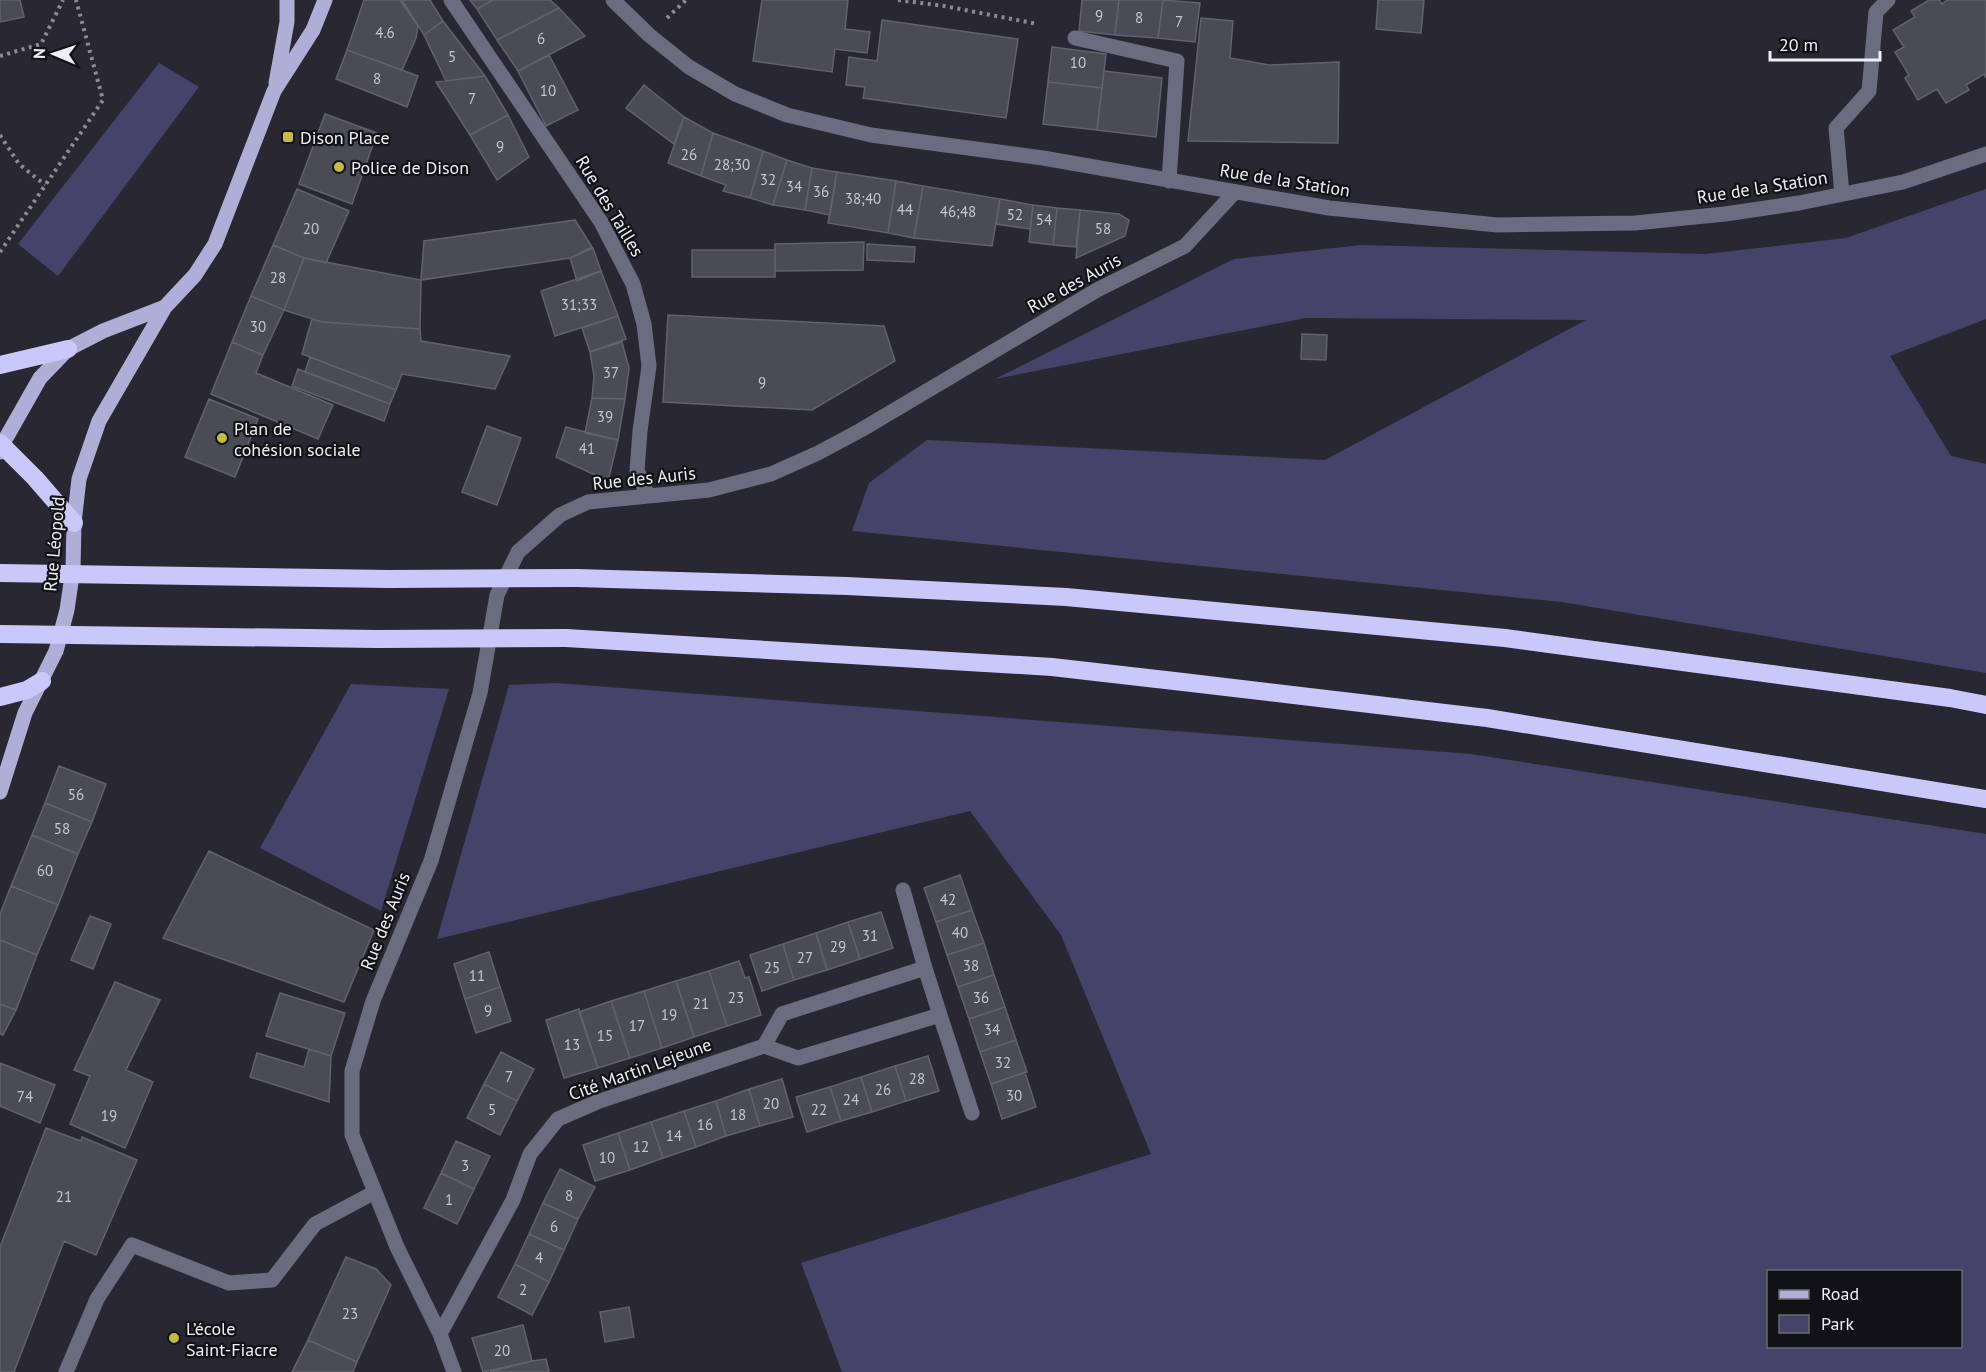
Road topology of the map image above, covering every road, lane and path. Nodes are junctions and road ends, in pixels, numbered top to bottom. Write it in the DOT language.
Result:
graph roads {
  1 [pos="63,0"];
  2 [pos="76,0"];
  3 [pos="287,0"];
  4 [pos="325,0"];
  5 [pos="451,0"];
  6 [pos="613,0"];
  7 [pos="898,0"];
  8 [pos="943,0"];
  9 [pos="1888,0"];
  10 [pos="944,6"];
  11 [pos="1038,24"];
  12 [pos="1075,38"];
  13 [pos="0,56"];
  14 [pos="274,91"];
  15 [pos="0,135"];
  16 [pos="1986,154"];
  17 [pos="1169,181"];
  18 [pos="46,185"];
  19 [pos="1234,193"];
  20 [pos="1842,194"];
  21 [pos="0,252"];
  22 [pos="165,307"];
  23 [pos="68,348"];
  24 [pos="0,365"];
  25 [pos="1,447"];
  26 [pos="648,496"];
  27 [pos="74,522"];
  28 [pos="0,573"];
  29 [pos="0,634"];
  30 [pos="42,681"];
  31 [pos="0,697"];
  32 [pos="1986,705"];
  33 [pos="0,792"];
  34 [pos="1986,799"];
  35 [pos="903,890"];
  36 [pos="925,968"];
  37 [pos="940,1015"];
  38 [pos="764,1046"];
  39 [pos="972,1113"];
  40 [pos="375,1192"];
  41 [pos="440,1334"];
  42 [pos="66,1372"];
  43 [pos="454,1372"];
  1 -- 13 [label="path"];
  2 -- 18 [label="path"];
  3 -- 14 [label="main road, Rue Léopold"];
  4 -- 14 [label="main road, Rue Léopold"];
  5 -- 26 [label="street, Rue des Tailles"];
  6 -- 17 [label="street, Rue de la Station"];
  7 -- 10 [label="path"];
  8 -- 10 [label="path"];
  9 -- 20 [label="street"];
  10 -- 11 [label="path"];
  12 -- 17 [label="street"];
  14 -- 22 [label="main road, Rue Léopold"];
  15 -- 18 [label="path"];
  16 -- 20 [label="street, Rue de la Station"];
  17 -- 19 [label="street, Rue de la Station"];
  18 -- 21 [label="path"];
  19 -- 20 [label="street, Rue de la Station"];
  19 -- 26 [label="street, Rue des Auris"];
  22 -- 23 [label="main road, Rue Léopold"];
  22 -- 27 [label="main road, Rue Léopold"];
  23 -- 24 [label="highway"];
  23 -- 25 [label="main road, Rue Léopold"];
  25 -- 27 [label="highway"];
  26 -- 40 [label="street, Rue des Auris"];
  27 -- 30 [label="main road, Rue Léopold"];
  28 -- 32 [label="highway, bridge"];
  29 -- 34 [label="highway, bridge"];
  30 -- 31 [label="highway"];
  30 -- 33 [label="main road, Rue Léopold"];
  35 -- 36 [label="street"];
  36 -- 37 [label="street"];
  36 -- 38 [label="street"];
  37 -- 38 [label="street"];
  37 -- 39 [label="street"];
  38 -- 41 [label="street, Cité Martin Lejeune"];
  40 -- 41 [label="street, Rue des Auris"];
  40 -- 42 [label="street"];
  41 -- 43 [label="street, Rue des Auris"];
}
